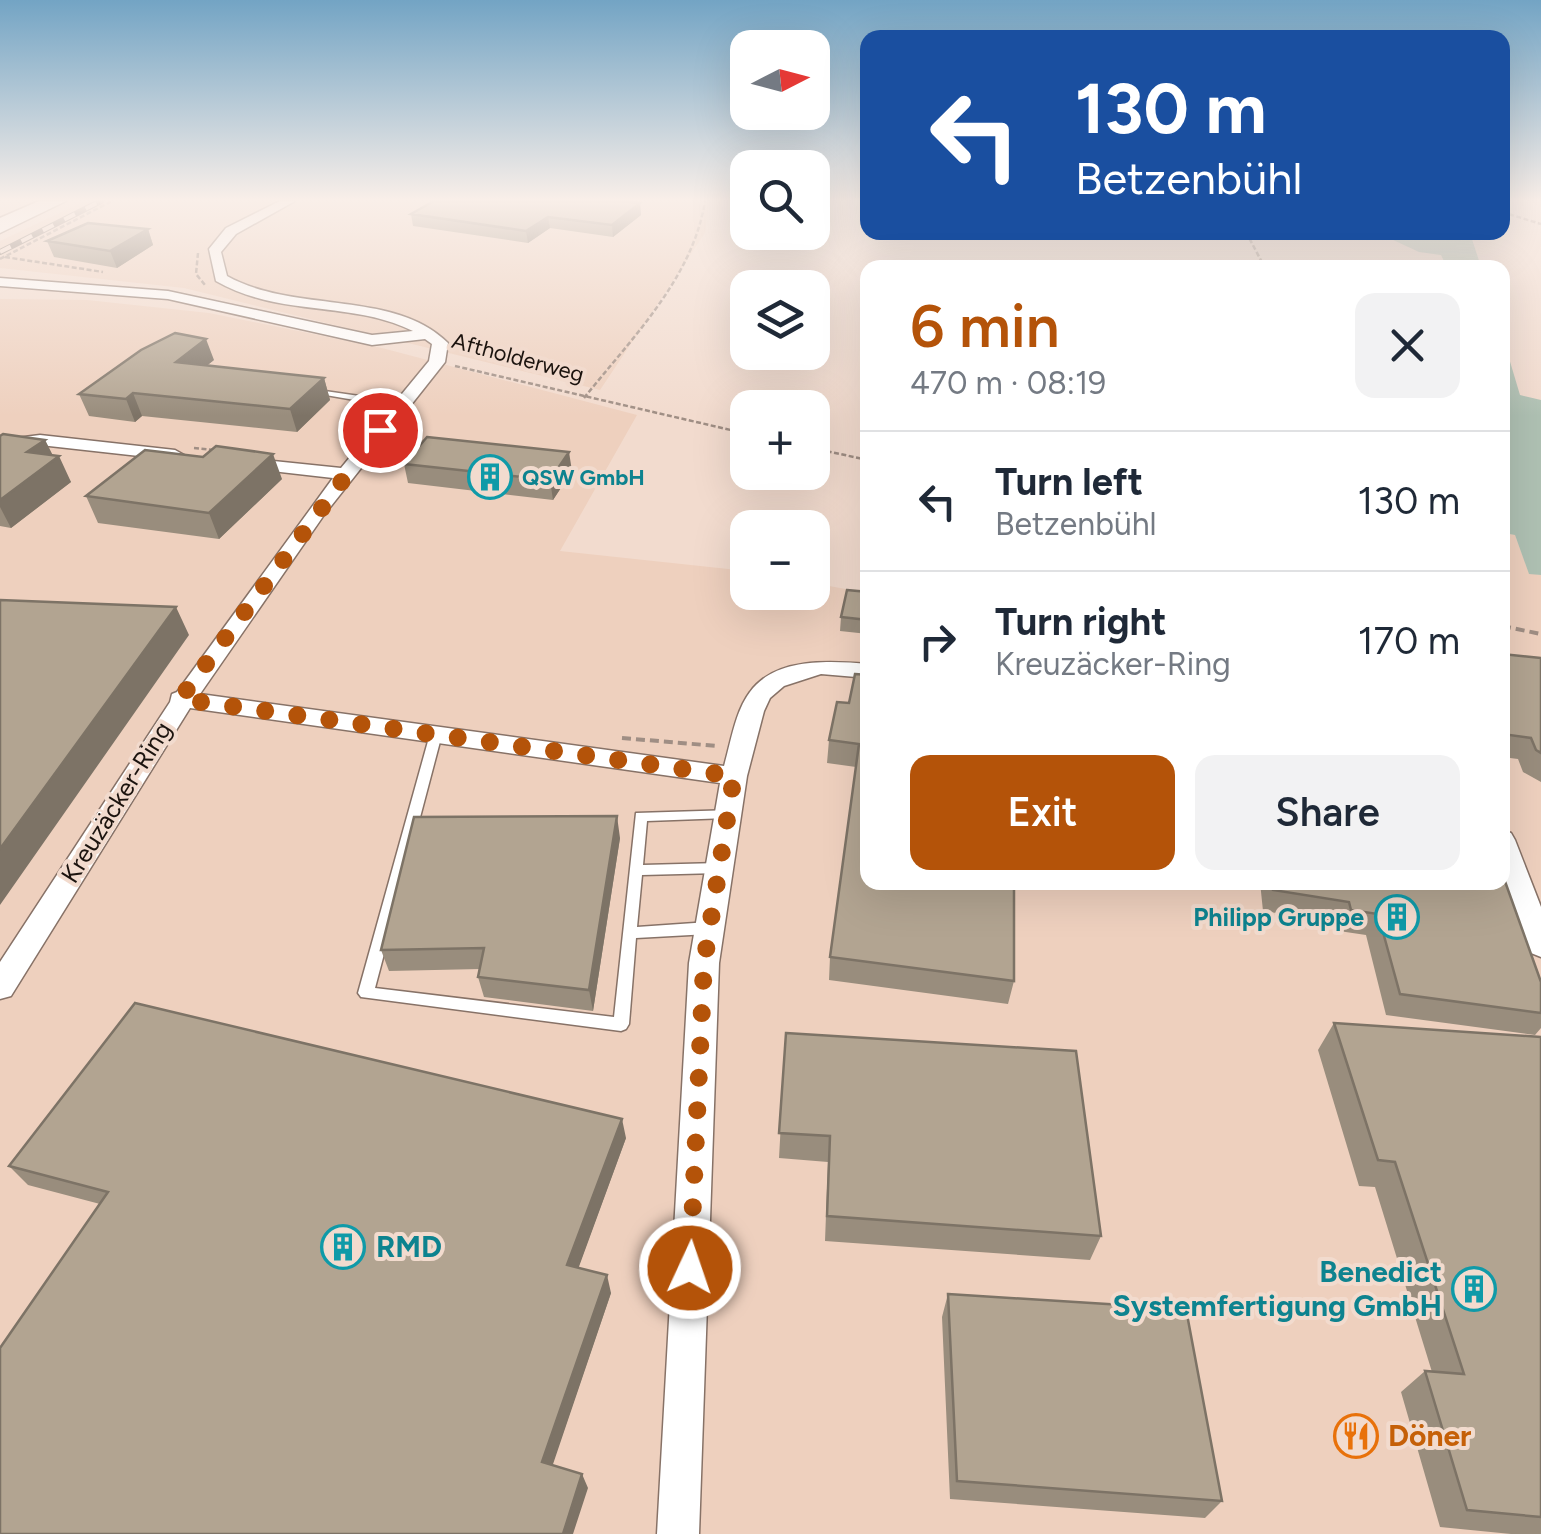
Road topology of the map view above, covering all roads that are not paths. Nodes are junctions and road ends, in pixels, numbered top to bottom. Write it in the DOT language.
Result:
graph roads {
  1 [pos="217,273"];
  2 [pos="0,282"];
  3 [pos="430,334"];
  4 [pos="438,362"];
  5 [pos="299,389"];
  6 [pos="401,404"];
  7 [pos="0,445"];
  8 [pos="195,458"];
  9 [pos="234,462"];
  10 [pos="344,474"];
  11 [pos="860,670"];
  12 [pos="180,699"];
  13 [pos="436,734"];
  14 [pos="734,776"];
  15 [pos="728,813"];
  16 [pos="1510,862"];
  17 [pos="719,868"];
  18 [pos="636,870"];
  19 [pos="710,928"];
  20 [pos="630,933"];
  21 [pos="1541,945"];
  22 [pos="0,988"];
  23 [pos="678,1534"];
  1 -- 3 [label="street"];
  2 -- 3 [label="street, Aftholderweg"];
  3 -- 4 [label="street, Aftholderweg"];
  4 -- 6 [label="street, Kreuzäcker-Ring"];
  5 -- 6 [label="lane"];
  6 -- 10 [label="street, Kreuzäcker-Ring"];
  7 -- 8 [label="street"];
  9 -- 10 [label="street"];
  10 -- 12 [label="street, Kreuzäcker-Ring"];
  11 -- 14 [label="street"];
  12 -- 13 [label="street"];
  12 -- 22 [label="street, Kreuzäcker-Ring"];
  13 -- 14 [label="street"];
  13 -- 20 [label="lane"];
  14 -- 15 [label="street"];
  15 -- 17 [label="street"];
  15 -- 18 [label="lane"];
  16 -- 21 [label="street"];
  17 -- 18 [label="lane"];
  17 -- 19 [label="street"];
  18 -- 20 [label="lane"];
  19 -- 20 [label="lane"];
  19 -- 23 [label="street"];
}
